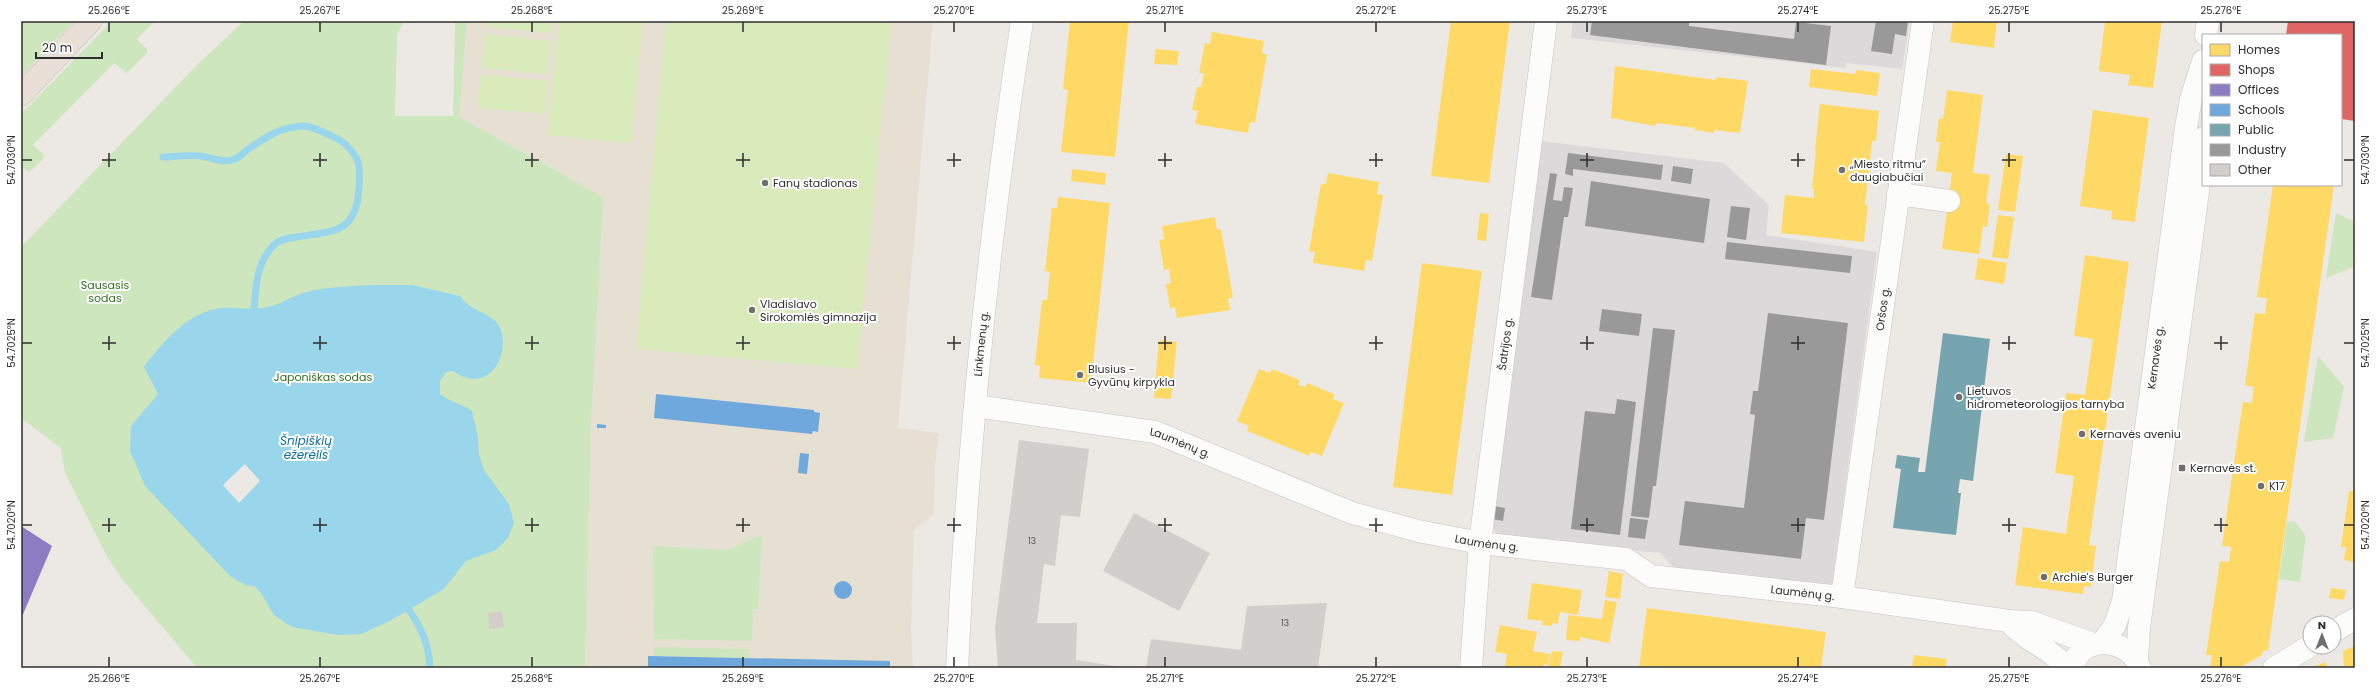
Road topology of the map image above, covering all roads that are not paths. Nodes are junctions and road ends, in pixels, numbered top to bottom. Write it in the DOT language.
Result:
graph roads {
  1 [pos="91,21"];
  2 [pos="1022,21"];
  3 [pos="1546,21"];
  4 [pos="1923,21"];
  5 [pos="2208,21"];
  6 [pos="2206,34"];
  7 [pos="2202,72"];
  8 [pos="21,95"];
  9 [pos="2202,151"];
  10 [pos="1898,194"];
  11 [pos="1949,201"];
  12 [pos="976,406"];
  13 [pos="1480,543"];
  14 [pos="1842,597"];
  15 [pos="2355,619"];
  16 [pos="2009,621"];
  17 [pos="2342,626"];
  18 [pos="2098,644"];
  19 [pos="2302,651"];
  20 [pos="2138,664"];
  21 [pos="957,668"];
  22 [pos="1471,668"];
  23 [pos="2066,668"];
  24 [pos="2072,668"];
  25 [pos="2274,668"];
  1 -- 8 [label="highway"];
  2 -- 12 [label="street, Linkmenų g."];
  3 -- 13 [label="street, Šatrijos g."];
  4 -- 10 [label="street, Oršos g."];
  5 -- 6 [label="street"];
  7 -- 18 [label="street, Kernavės g."];
  9 -- 20 [label="street, Kernavės g."];
  10 -- 11 [label="street"];
  10 -- 14 [label="street, Oršos g."];
  12 -- 13 [label="street, Laumėnų g."];
  12 -- 21 [label="street, Linkmenų g."];
  13 -- 14 [label="street, Laumėnų g."];
  13 -- 22 [label="street, Šatrijos g."];
  14 -- 16 [label="street, Laumėnų g."];
  15 -- 17 [label="street"];
  16 -- 18 [label="street, Laumėnų g."];
  16 -- 23 [label="street"];
  18 -- 20 [label="street, Kernavės g."];
  18 -- 24 [label="street, Kernavės g."];
  19 -- 25 [label="street"];
}
